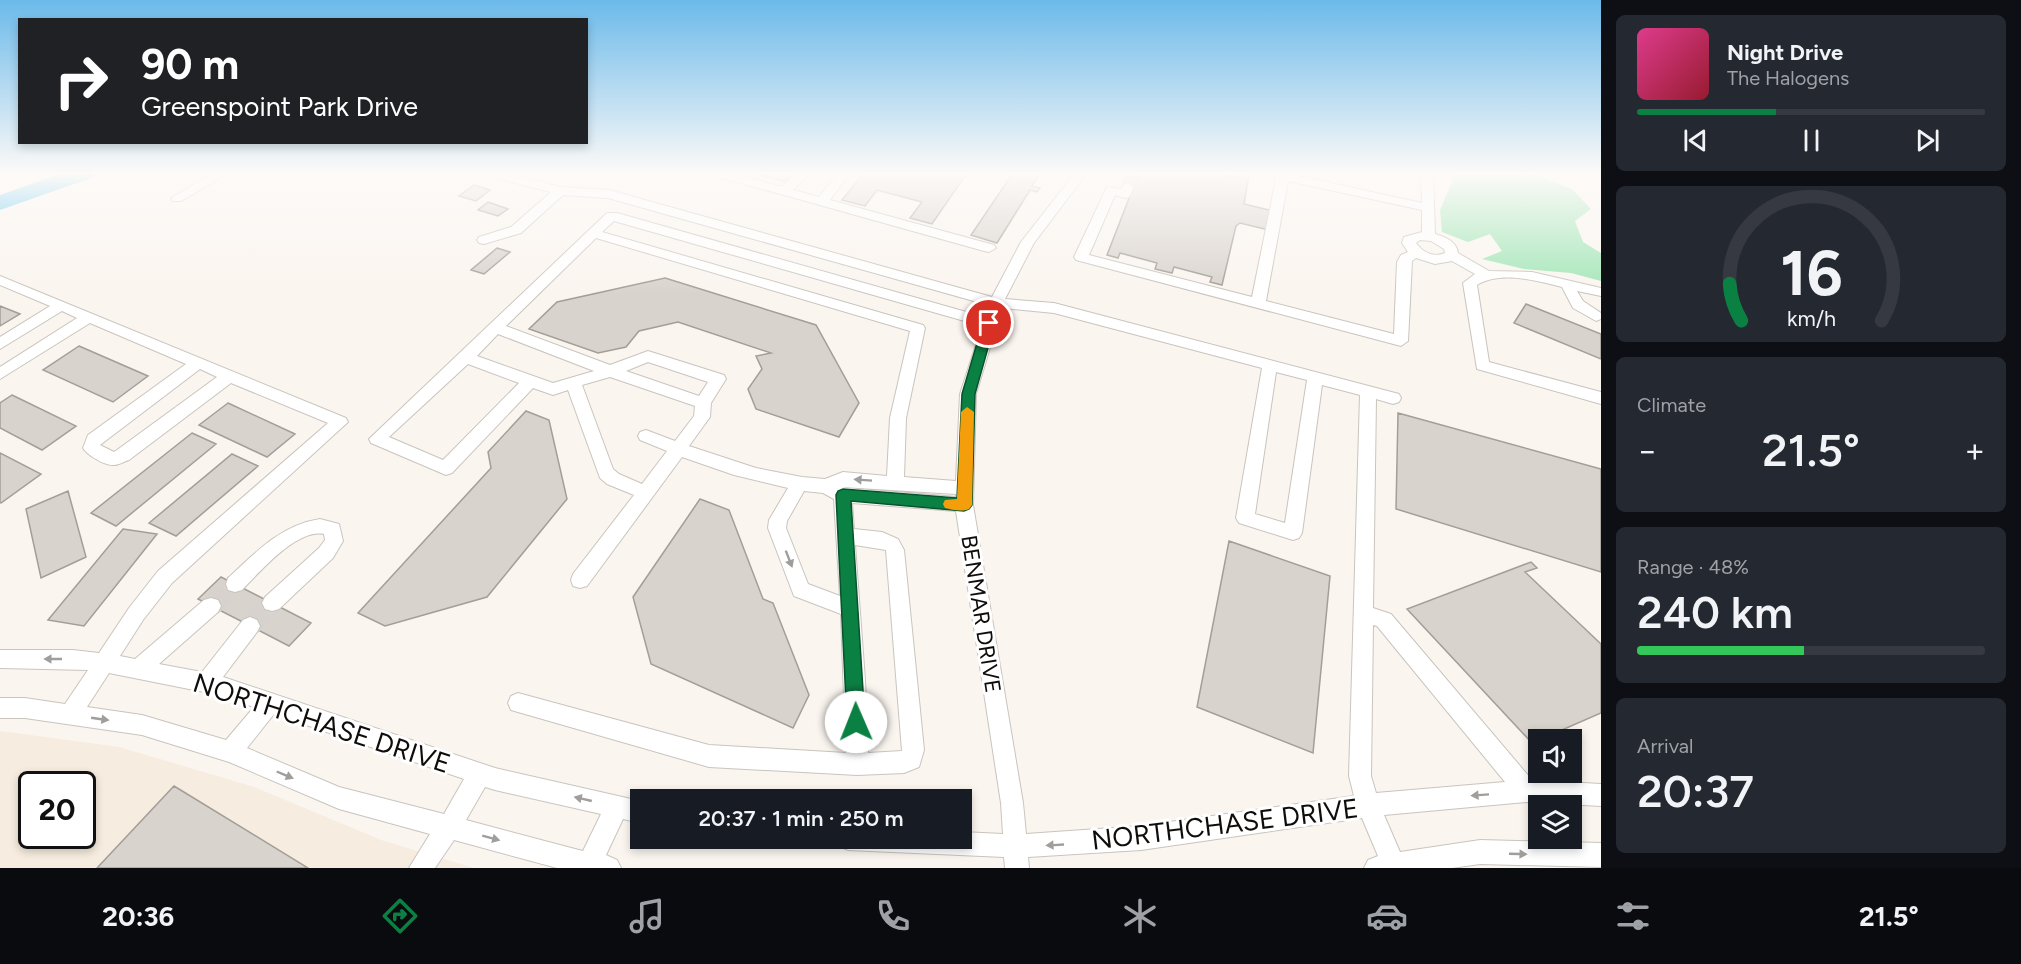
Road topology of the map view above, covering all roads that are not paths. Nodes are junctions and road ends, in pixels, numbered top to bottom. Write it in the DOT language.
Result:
graph roads {
  1 [pos="535,214"];
  2 [pos="678,214"];
  3 [pos="866,214"];
  4 [pos="1050,214"];
  5 [pos="1100,214"];
  6 [pos="1275,214"];
  7 [pos="1428,214"];
  8 [pos="593,233"];
  9 [pos="1429,237"];
  10 [pos="484,240"];
  11 [pos="988,248"];
  12 [pos="1417,253"];
  13 [pos="1449,258"];
  14 [pos="1480,276"];
  15 [pos="0,280"];
  16 [pos="1569,285"];
  17 [pos="1601,292"];
  18 [pos="996,303"];
  19 [pos="1258,303"];
  20 [pos="62,305"];
  21 [pos="938,310"];
  22 [pos="88,316"];
  23 [pos="1596,316"];
  24 [pos="989,323"];
  25 [pos="496,328"];
  26 [pos="918,328"];
  27 [pos="0,344"];
  28 [pos="466,358"];
  29 [pos="199,362"];
  30 [pos="1270,364"];
  31 [pos="610,371"];
  32 [pos="0,374"];
  33 [pos="230,375"];
  34 [pos="1315,376"];
  35 [pos="530,381"];
  36 [pos="573,381"];
  37 [pos="1368,391"];
  38 [pos="1393,398"];
  39 [pos="1601,398"];
  40 [pos="703,403"];
  41 [pos="646,436"];
  42 [pos="678,448"];
  43 [pos="896,483"];
  44 [pos="799,485"];
  45 [pos="835,490"];
  46 [pos="645,492"];
  47 [pos="964,496"];
  48 [pos="846,536"];
  49 [pos="580,580"];
  50 [pos="235,584"];
  51 [pos="272,603"];
  52 [pos="211,606"];
  53 [pos="851,609"];
  54 [pos="1364,613"];
  55 [pos="250,626"];
  56 [pos="0,659"];
  57 [pos="106,663"];
  58 [pos="139,669"];
  59 [pos="206,683"];
  60 [pos="270,703"];
  61 [pos="518,703"];
  62 [pos="0,708"];
  63 [pos="70,715"];
  64 [pos="230,752"];
  65 [pos="857,764"];
  66 [pos="480,774"];
  67 [pos="1527,791"];
  68 [pos="1601,795"];
  69 [pos="1368,806"];
  70 [pos="617,807"];
  71 [pos="630,810"];
  72 [pos="449,827"];
  73 [pos="945,849"];
  74 [pos="1601,855"];
  75 [pos="1016,857"];
  76 [pos="595,867"];
  77 [pos="1388,867"];
  78 [pos="421,868"];
  1 -- 10 [label="street"];
  2 -- 18 [label="street"];
  3 -- 11 [label="street"];
  4 -- 18 [label="street, BENMAR DRIVE"];
  5 -- 19 [label="street"];
  6 -- 19 [label="street"];
  7 -- 9 [label="street"];
  8 -- 21 [label="street"];
  8 -- 25 [label="street"];
  8 -- 26 [label="street"];
  9 -- 12 [label="street"];
  9 -- 13 [label="street"];
  12 -- 13 [label="street"];
  12 -- 19 [label="street"];
  13 -- 14 [label="street"];
  14 -- 16 [label="street"];
  14 -- 39 [label="street"];
  15 -- 20 [label="street"];
  16 -- 17 [label="street"];
  16 -- 23 [label="street"];
  18 -- 24 [label="street, BENMAR DRIVE"];
  18 -- 30 [label="street"];
  20 -- 22 [label="street"];
  20 -- 27 [label="street"];
  21 -- 24 [label="street"];
  21 -- 26 [label="street"];
  22 -- 29 [label="street"];
  22 -- 32 [label="street"];
  24 -- 47 [label="street, BENMAR DRIVE"];
  25 -- 28 [label="street"];
  25 -- 31 [label="street"];
  26 -- 43 [label="street"];
  28 -- 35 [label="street"];
  28 -- 35 [label="street"];
  29 -- 33 [label="street"];
  29 -- 33 [label="street"];
  30 -- 34 [label="street"];
  30 -- 34 [label="street"];
  31 -- 36 [label="street"];
  31 -- 40 [label="street"];
  31 -- 40 [label="street"];
  33 -- 57 [label="street"];
  34 -- 37 [label="street"];
  35 -- 36 [label="street"];
  36 -- 46 [label="street"];
  37 -- 38 [label="street"];
  37 -- 54 [label="street"];
  40 -- 42 [label="street"];
  41 -- 42 [label="street"];
  42 -- 44 [label="street"];
  42 -- 46 [label="street"];
  43 -- 45 [label="street, one-way"];
  43 -- 47 [label="street"];
  44 -- 45 [label="street"];
  44 -- 53 [label="street, one-way"];
  45 -- 47 [label="street"];
  45 -- 48 [label="street"];
  46 -- 49 [label="street"];
  47 -- 75 [label="street, BENMAR DRIVE"];
  48 -- 53 [label="street"];
  48 -- 65 [label="street"];
  50 -- 51 [label="street"];
  52 -- 58 [label="street"];
  53 -- 65 [label="street"];
  54 -- 67 [label="street"];
  54 -- 69 [label="street"];
  55 -- 59 [label="street"];
  57 -- 56 [label="street, NORTHCHASE DRIVE, one-way"];
  57 -- 58 [label="street, NORTHCHASE DRIVE"];
  57 -- 63 [label="street"];
  58 -- 59 [label="street, NORTHCHASE DRIVE"];
  59 -- 60 [label="street, NORTHCHASE DRIVE"];
  60 -- 64 [label="street"];
  60 -- 66 [label="street, NORTHCHASE DRIVE"];
  61 -- 65 [label="street"];
  62 -- 63 [label="street"];
  63 -- 64 [label="street, one-way"];
  64 -- 72 [label="street, one-way"];
  70 -- 66 [label="street, NORTHCHASE DRIVE, one-way"];
  66 -- 72 [label="street"];
  67 -- 68 [label="street, NORTHCHASE DRIVE"];
  67 -- 69 [label="street, NORTHCHASE DRIVE, one-way"];
  69 -- 75 [label="street, NORTHCHASE DRIVE, one-way"];
  69 -- 77 [label="street"];
  70 -- 71 [label="street, NORTHCHASE DRIVE"];
  70 -- 76 [label="street"];
  72 -- 76 [label="street, one-way"];
  72 -- 78 [label="street"];
  73 -- 75 [label="street, NORTHCHASE DRIVE"];
  77 -- 74 [label="street, one-way"];
}
